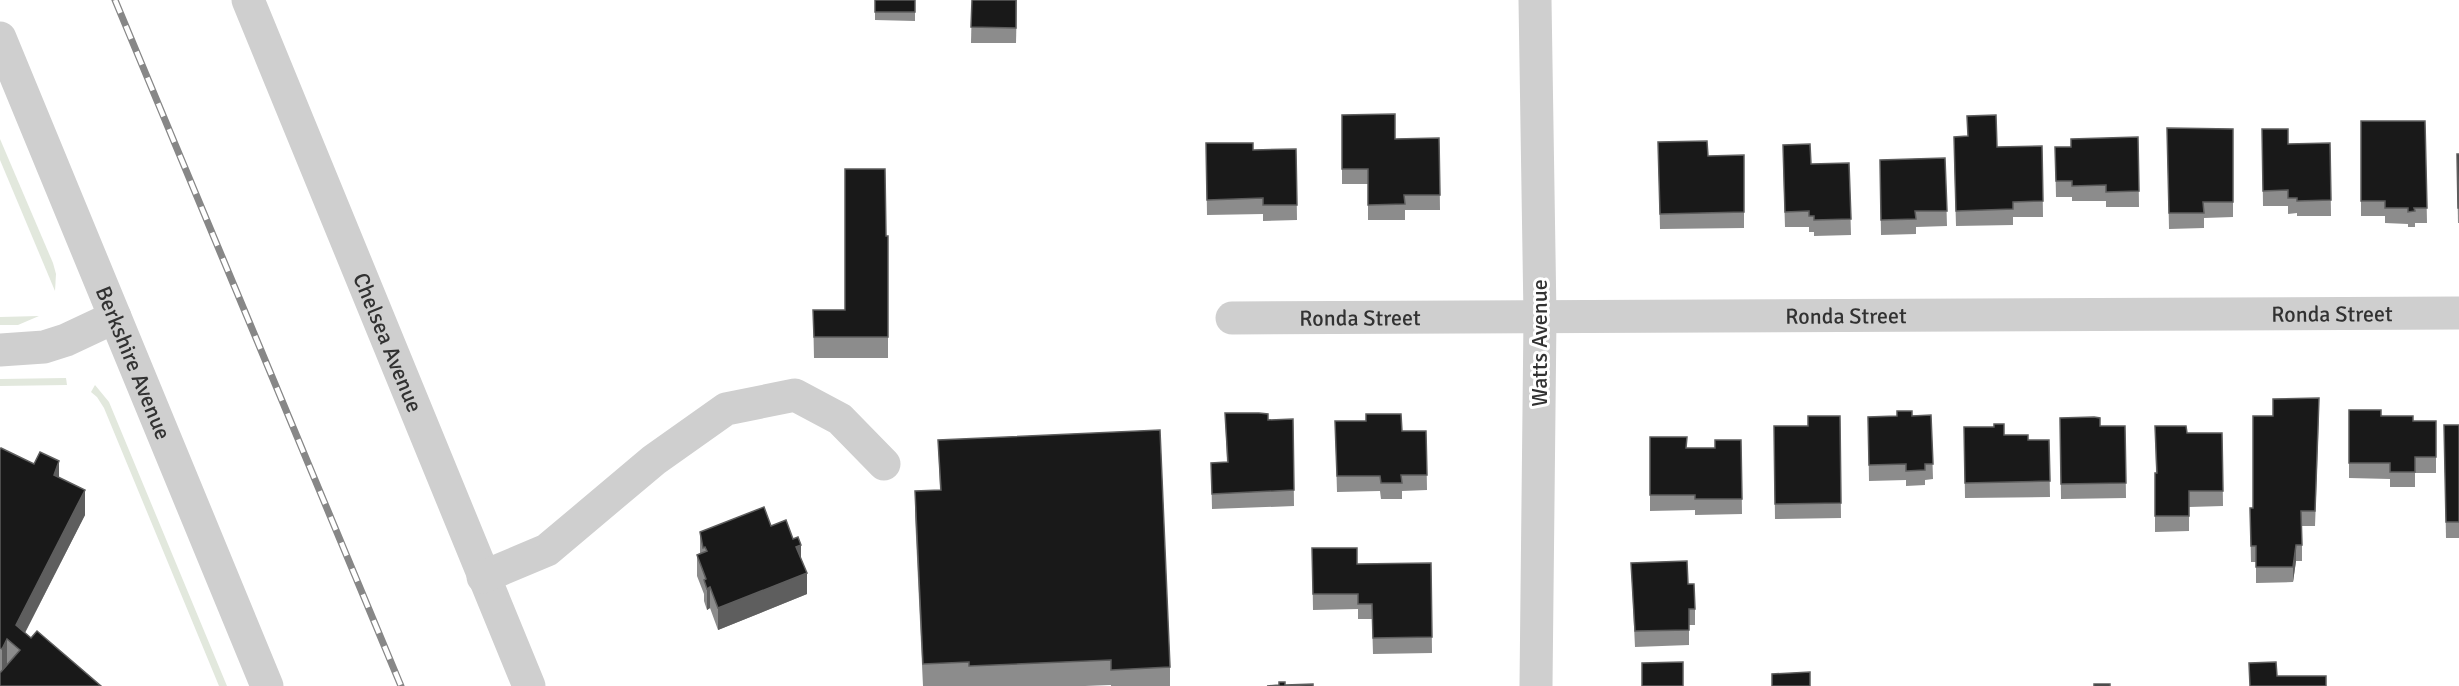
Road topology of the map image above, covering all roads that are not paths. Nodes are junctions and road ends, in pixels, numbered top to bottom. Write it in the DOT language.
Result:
graph roads {
  1 [pos="248,0"];
  2 [pos="1535,0"];
  3 [pos="0,38"];
  4 [pos="2459,313"];
  5 [pos="1540,316"];
  6 [pos="115,317"];
  7 [pos="1232,318"];
  8 [pos="0,350"];
  9 [pos="884,464"];
  10 [pos="483,577"];
  11 [pos="267,686"];
  12 [pos="529,686"];
  13 [pos="1536,686"];
  1 -- 10 [label="street, Chelsea Avenue"];
  2 -- 5 [label="street, Watts Avenue"];
  3 -- 6 [label="street, Berkshire Avenue"];
  4 -- 5 [label="street, Ronda Street"];
  5 -- 7 [label="street, Ronda Street"];
  5 -- 13 [label="street, Watts Avenue"];
  6 -- 8 [label="street"];
  6 -- 11 [label="street, Berkshire Avenue"];
  9 -- 10 [label="street"];
  10 -- 12 [label="street, Chelsea Avenue"];
}
